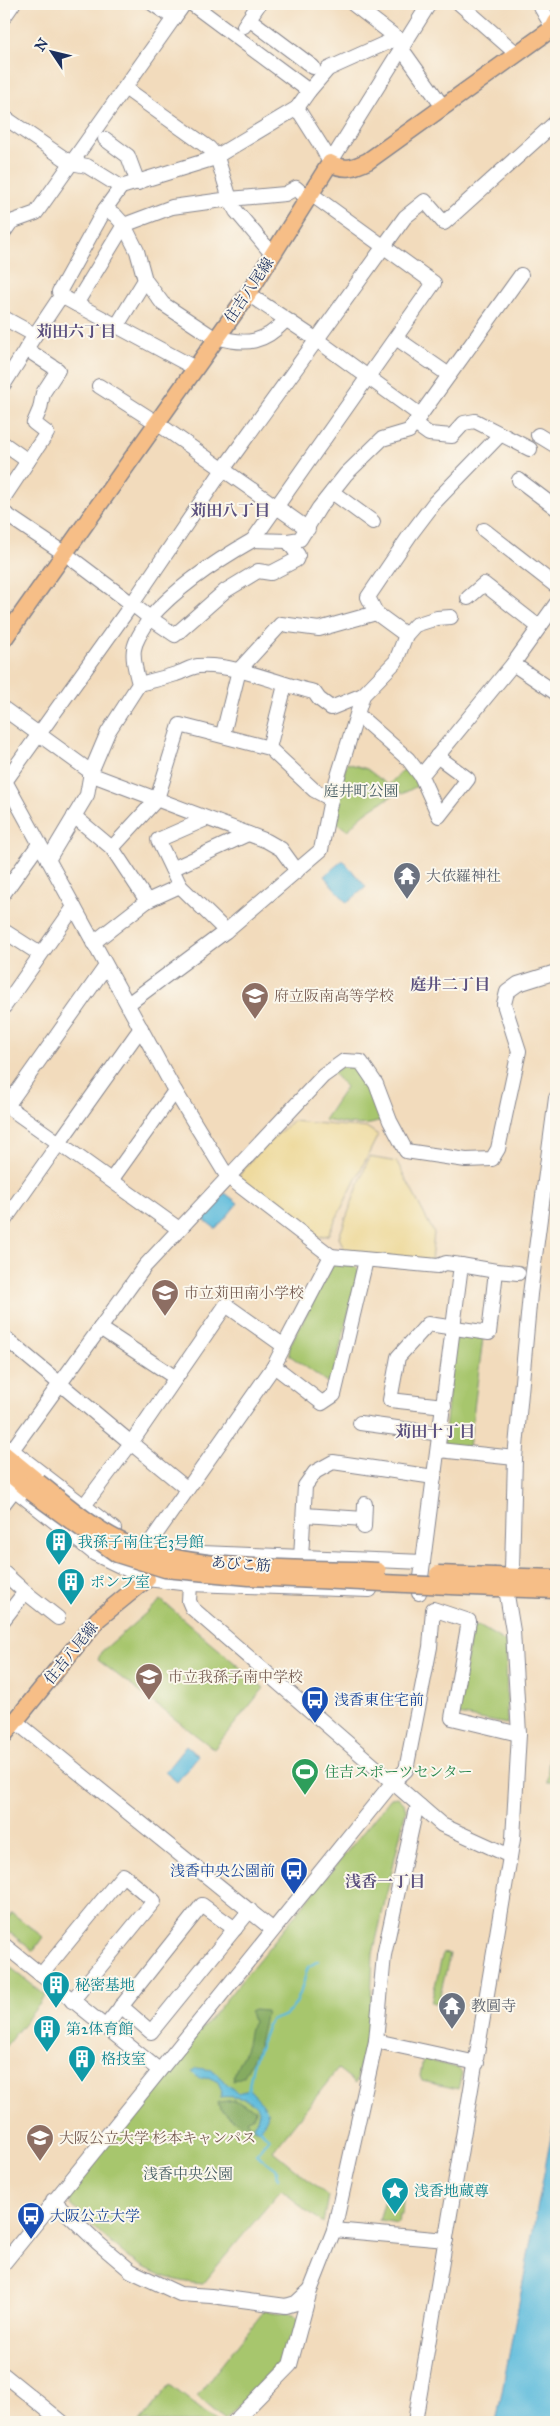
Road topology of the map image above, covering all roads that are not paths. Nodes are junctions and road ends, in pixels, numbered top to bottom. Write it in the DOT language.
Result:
graph roads {
  1 [pos="14,4"];
  2 [pos="153,4"];
  3 [pos="184,4"];
  4 [pos="192,4"];
  5 [pos="258,4"];
  6 [pos="353,4"];
  7 [pos="429,4"];
  8 [pos="460,4"];
  9 [pos="539,4"];
  10 [pos="4,18"];
  11 [pos="174,18"];
  12 [pos="249,19"];
  13 [pos="554,25"];
  14 [pos="238,36"];
  15 [pos="401,43"];
  16 [pos="517,54"];
  17 [pos="313,67"];
  18 [pos="125,88"];
  19 [pos="309,91"];
  20 [pos="444,107"];
  21 [pos="297,108"];
  22 [pos="4,117"];
  23 [pos="556,122"];
  24 [pos="105,140"];
  25 [pos="217,157"];
  26 [pos="70,163"];
  27 [pos="330,163"];
  28 [pos="138,183"];
  29 [pos="121,187"];
  30 [pos="310,196"];
  31 [pos="230,199"];
  32 [pos="105,209"];
  33 [pos="124,225"];
  34 [pos="4,232"];
  35 [pos="384,247"];
  36 [pos="273,255"];
  37 [pos="521,275"];
  38 [pos="144,280"];
  39 [pos="248,294"];
  40 [pos="61,296"];
  41 [pos="76,304"];
  42 [pos="4,318"];
  43 [pos="286,320"];
  44 [pos="116,327"];
  45 [pos="35,335"];
  46 [pos="216,338"];
  47 [pos="396,338"];
  48 [pos="317,340"];
  49 [pos="26,349"];
  50 [pos="195,368"];
  51 [pos="449,375"];
  52 [pos="369,378"];
  53 [pos="4,384"];
  54 [pos="99,386"];
  55 [pos="418,419"];
  56 [pos="157,423"];
  57 [pos="498,433"];
  58 [pos="538,435"];
  59 [pos="4,444"];
  60 [pos="556,446"];
  61 [pos="530,449"];
  62 [pos="28,461"];
  63 [pos="222,471"];
  64 [pos="520,480"];
  65 [pos="332,492"];
  66 [pos="4,497"];
  67 [pos="277,507"];
  68 [pos="556,508"];
  69 [pos="4,513"];
  70 [pos="373,522"];
  71 [pos="308,529"];
  72 [pos="484,530"];
  73 [pos="253,540"];
  74 [pos="288,541"];
  75 [pos="64,554"];
  76 [pos="556,586"];
  77 [pos="468,598"];
  78 [pos="132,604"];
  79 [pos="556,604"];
  80 [pos="376,614"];
  81 [pos="451,617"];
  82 [pos="150,618"];
  83 [pos="540,627"];
  84 [pos="406,635"];
  85 [pos="4,639"];
  86 [pos="512,664"];
  87 [pos="239,670"];
  88 [pos="139,684"];
  89 [pos="285,685"];
  90 [pos="556,693"];
  91 [pos="363,695"];
  92 [pos="4,709"];
  93 [pos="358,715"];
  94 [pos="223,734"];
  95 [pos="40,735"];
  96 [pos="269,748"];
  97 [pos="437,756"];
  98 [pos="91,773"];
  99 [pos="420,776"];
  100 [pos="4,781"];
  101 [pos="331,798"];
  102 [pos="157,799"];
  103 [pos="74,816"];
  104 [pos="206,819"];
  105 [pos="248,834"];
  106 [pos="39,844"];
  107 [pos="112,848"];
  108 [pos="48,860"];
  109 [pos="172,868"];
  110 [pos="297,871"];
  111 [pos="180,886"];
  112 [pos="4,893"];
  113 [pos="147,901"];
  114 [pos="74,907"];
  115 [pos="4,931"];
  116 [pos="226,931"];
  117 [pos="93,943"];
  118 [pos="40,954"];
  119 [pos="106,966"];
  120 [pos="556,972"];
  121 [pos="128,1004"];
  122 [pos="4,1007"];
  123 [pos="141,1028"];
  124 [pos="175,1091"];
  125 [pos="556,1098"];
  126 [pos="6,1105"];
  127 [pos="59,1143"];
  128 [pos="227,1176"];
  129 [pos="112,1179"];
  130 [pos="4,1221"];
  131 [pos="180,1229"];
  132 [pos="330,1256"];
  133 [pos="366,1260"];
  134 [pos="461,1265"];
  135 [pos="496,1271"];
  136 [pos="518,1273"];
  137 [pos="453,1327"];
  138 [pos="100,1328"];
  139 [pos="4,1337"];
  140 [pos="284,1346"];
  141 [pos="274,1366"];
  142 [pos="176,1378"];
  143 [pos="60,1383"];
  144 [pos="444,1406"];
  145 [pos="366,1427"];
  146 [pos="440,1434"];
  147 [pos="131,1443"];
  148 [pos="6,1449"];
  149 [pos="439,1450"];
  150 [pos="515,1458"];
  151 [pos="4,1469"];
  152 [pos="434,1477"];
  153 [pos="9,1486"];
  154 [pos="35,1487"];
  155 [pos="186,1488"];
  156 [pos="4,1503"];
  157 [pos="365,1504"];
  158 [pos="83,1507"];
  159 [pos="304,1515"];
  160 [pos="110,1527"];
  161 [pos="149,1544"];
  162 [pos="177,1552"];
  163 [pos="95,1554"];
  164 [pos="248,1555"];
  165 [pos="301,1558"];
  166 [pos="423,1562"];
  167 [pos="4,1573"];
  168 [pos="556,1578"];
  169 [pos="147,1579"];
  170 [pos="508,1582"];
  171 [pos="190,1584"];
  172 [pos="248,1586"];
  173 [pos="556,1590"];
  174 [pos="26,1592"];
  175 [pos="58,1618"];
  176 [pos="4,1619"];
  177 [pos="15,1721"];
  178 [pos="520,1734"];
  179 [pos="4,1735"];
  180 [pos="393,1782"];
  181 [pos="420,1806"];
  182 [pos="510,1856"];
  183 [pos="250,1910"];
  184 [pos="272,1929"];
  185 [pos="235,1930"];
  186 [pos="4,1945"];
  187 [pos="41,1975"];
  188 [pos="72,2001"];
  189 [pos="120,2006"];
  190 [pos="105,2027"];
  191 [pos="376,2041"];
  192 [pos="477,2063"];
  193 [pos="159,2070"];
  194 [pos="53,2200"];
  195 [pos="334,2230"];
  196 [pos="446,2240"];
  197 [pos="4,2263"];
  198 [pos="310,2290"];
  199 [pos="4,2375"];
  200 [pos="62,2422"];
  201 [pos="234,2422"];
  202 [pos="415,2422"];
  1 -- 10 [label="street"];
  2 -- 11 [label="street"];
  3 -- 11 [label="street"];
  4 -- 14 [label="street"];
  5 -- 12 [label="street"];
  6 -- 15 [label="street"];
  7 -- 15 [label="street"];
  8 -- 16 [label="street"];
  9 -- 13 [label="street"];
  11 -- 18 [label="street"];
  12 -- 14 [label="street"];
  12 -- 17 [label="street"];
  13 -- 16 [label="main road"];
  14 -- 19 [label="street"];
  15 -- 19 [label="street"];
  15 -- 20 [label="street"];
  15 -- 27 [label="street"];
  16 -- 20 [label="main road"];
  18 -- 25 [label="street"];
  18 -- 26 [label="street"];
  19 -- 21 [label="street"];
  20 -- 27 [label="main road"];
  21 -- 25 [label="street"];
  21 -- 27 [label="street"];
  22 -- 26 [label="street"];
  23 -- 35 [label="street"];
  24 -- 28 [label="street"];
  25 -- 28 [label="street"];
  25 -- 31 [label="street"];
  26 -- 29 [label="street"];
  26 -- 34 [label="street"];
  27 -- 30 [label="main road, 住吉八尾線"];
  28 -- 29 [label="street"];
  29 -- 32 [label="street"];
  30 -- 31 [label="street"];
  30 -- 35 [label="street"];
  30 -- 36 [label="main road, 住吉八尾線"];
  31 -- 33 [label="street"];
  31 -- 36 [label="street"];
  32 -- 33 [label="street"];
  32 -- 40 [label="street"];
  33 -- 38 [label="street"];
  33 -- 41 [label="street"];
  35 -- 47 [label="street"];
  35 -- 48 [label="street"];
  36 -- 39 [label="main road, 住吉八尾線"];
  37 -- 51 [label="street"];
  38 -- 44 [label="street"];
  38 -- 46 [label="street"];
  39 -- 43 [label="street"];
  39 -- 46 [label="main road, 住吉八尾線"];
  40 -- 41 [label="street"];
  40 -- 45 [label="street"];
  41 -- 44 [label="street"];
  42 -- 45 [label="street"];
  43 -- 46 [label="street"];
  43 -- 48 [label="street"];
  44 -- 50 [label="street"];
  45 -- 49 [label="street"];
  46 -- 50 [label="main road, 住吉八尾線"];
  47 -- 51 [label="street"];
  47 -- 52 [label="street"];
  48 -- 52 [label="street"];
  48 -- 63 [label="street"];
  49 -- 53 [label="street"];
  49 -- 62 [label="street"];
  50 -- 56 [label="main road, 住吉八尾線"];
  51 -- 55 [label="street"];
  52 -- 55 [label="street"];
  52 -- 67 [label="street"];
  54 -- 56 [label="street"];
  55 -- 57 [label="street"];
  55 -- 65 [label="street"];
  56 -- 63 [label="street"];
  56 -- 75 [label="main road, 住吉八尾線"];
  57 -- 61 [label="street"];
  57 -- 80 [label="street"];
  58 -- 60 [label="street"];
  59 -- 62 [label="street"];
  62 -- 66 [label="street"];
  63 -- 67 [label="street"];
  63 -- 78 [label="street"];
  64 -- 68 [label="street"];
  65 -- 70 [label="street"];
  65 -- 71 [label="street"];
  67 -- 71 [label="street"];
  67 -- 73 [label="street"];
  69 -- 75 [label="street"];
  71 -- 74 [label="street"];
  72 -- 76 [label="street"];
  73 -- 74 [label="street"];
  73 -- 82 [label="street"];
  74 -- 82 [label="street"];
  75 -- 78 [label="street"];
  75 -- 85 [label="main road, 住吉八尾線"];
  77 -- 83 [label="street"];
  78 -- 82 [label="street"];
  78 -- 95 [label="street"];
  79 -- 83 [label="street"];
  80 -- 84 [label="street"];
  80 -- 87 [label="street"];
  81 -- 84 [label="street"];
  82 -- 88 [label="street"];
  83 -- 86 [label="street"];
  84 -- 91 [label="street"];
  86 -- 90 [label="street"];
  86 -- 97 [label="street"];
  87 -- 88 [label="street"];
  87 -- 89 [label="street"];
  87 -- 94 [label="street"];
  88 -- 98 [label="street"];
  89 -- 91 [label="street"];
  89 -- 96 [label="street"];
  91 -- 93 [label="street"];
  92 -- 95 [label="street"];
  93 -- 99 [label="street"];
  93 -- 101 [label="street"];
  94 -- 96 [label="street"];
  94 -- 102 [label="street"];
  95 -- 98 [label="street"];
  95 -- 100 [label="street"];
  96 -- 101 [label="street"];
  97 -- 99 [label="street"];
  97 -- 99 [label="street"];
  98 -- 102 [label="street"];
  98 -- 103 [label="street"];
  100 -- 106 [label="street"];
  101 -- 110 [label="street"];
  102 -- 104 [label="street"];
  102 -- 107 [label="street"];
  103 -- 107 [label="street"];
  103 -- 108 [label="street"];
  104 -- 105 [label="street"];
  104 -- 109 [label="street"];
  105 -- 109 [label="street"];
  105 -- 110 [label="street"];
  106 -- 108 [label="street"];
  106 -- 112 [label="street"];
  107 -- 113 [label="street"];
  108 -- 114 [label="street"];
  109 -- 111 [label="street"];
  110 -- 116 [label="street"];
  111 -- 113 [label="street"];
  111 -- 116 [label="street"];
  113 -- 117 [label="street"];
  114 -- 117 [label="street"];
  114 -- 118 [label="street"];
  115 -- 118 [label="street"];
  116 -- 121 [label="street"];
  117 -- 119 [label="street"];
  118 -- 122 [label="street"];
  119 -- 121 [label="street"];
  119 -- 126 [label="street"];
  120 -- 128 [label="street"];
  121 -- 123 [label="street"];
  123 -- 124 [label="street"];
  123 -- 127 [label="street"];
  124 -- 128 [label="street"];
  124 -- 129 [label="street"];
  125 -- 150 [label="street"];
  126 -- 127 [label="street"];
  127 -- 129 [label="street"];
  127 -- 130 [label="street"];
  128 -- 131 [label="street"];
  128 -- 132 [label="street"];
  129 -- 131 [label="street"];
  131 -- 138 [label="street"];
  132 -- 133 [label="street"];
  132 -- 140 [label="street"];
  133 -- 134 [label="street"];
  133 -- 141 [label="street"];
  134 -- 135 [label="street"];
  134 -- 137 [label="street"];
  135 -- 136 [label="street"];
  135 -- 137 [label="street"];
  137 -- 144 [label="street"];
  137 -- 144 [label="street"];
  138 -- 142 [label="street"];
  138 -- 143 [label="street"];
  139 -- 143 [label="street"];
  140 -- 141 [label="street"];
  140 -- 142 [label="street"];
  141 -- 155 [label="street"];
  142 -- 147 [label="street"];
  143 -- 147 [label="street"];
  143 -- 148 [label="street"];
  144 -- 146 [label="street"];
  145 -- 146 [label="street"];
  146 -- 149 [label="street"];
  147 -- 155 [label="street"];
  147 -- 158 [label="street"];
  148 -- 154 [label="main road, あびこ筋"];
  148 -- 158 [label="street"];
  149 -- 150 [label="street"];
  149 -- 152 [label="street"];
  150 -- 170 [label="street"];
  151 -- 154 [label="main road, あびこ筋"];
  152 -- 159 [label="street"];
  152 -- 166 [label="street"];
  153 -- 156 [label="street"];
  153 -- 163 [label="street"];
  154 -- 170 [label="main road, あびこ筋, bridge"];
  155 -- 161 [label="street"];
  157 -- 159 [label="street"];
  158 -- 160 [label="street"];
  159 -- 165 [label="street"];
  160 -- 161 [label="street"];
  160 -- 163 [label="street"];
  161 -- 162 [label="street"];
  162 -- 164 [label="street"];
  162 -- 169 [label="street"];
  163 -- 169 [label="street"];
  164 -- 165 [label="street"];
  164 -- 172 [label="street"];
  165 -- 166 [label="street"];
  166 -- 172 [label="street"];
  167 -- 174 [label="street"];
  168 -- 170 [label="main road"];
  169 -- 171 [label="street"];
  169 -- 177 [label="main road, 住吉八尾線"];
  170 -- 173 [label="main road"];
  170 -- 178 [label="street"];
  171 -- 172 [label="street"];
  171 -- 180 [label="street"];
  174 -- 175 [label="street"];
  174 -- 176 [label="street"];
  177 -- 179 [label="main road, 住吉八尾線"];
  177 -- 183 [label="street"];
  178 -- 180 [label="street"];
  178 -- 182 [label="street"];
  180 -- 181 [label="street"];
  180 -- 184 [label="street"];
  181 -- 182 [label="street"];
  181 -- 191 [label="street"];
  182 -- 192 [label="street"];
  183 -- 184 [label="street"];
  183 -- 185 [label="street"];
  184 -- 193 [label="street"];
  185 -- 189 [label="street"];
  185 -- 189 [label="street"];
  186 -- 187 [label="street"];
  187 -- 188 [label="street"];
  187 -- 188 [label="street"];
  188 -- 190 [label="street"];
  189 -- 190 [label="street"];
  190 -- 193 [label="street"];
  191 -- 192 [label="street"];
  191 -- 195 [label="street"];
  192 -- 196 [label="street"];
  193 -- 194 [label="street"];
  194 -- 197 [label="street"];
  194 -- 198 [label="street"];
  195 -- 196 [label="street"];
  195 -- 198 [label="street"];
  196 -- 202 [label="street"];
  198 -- 201 [label="street"];
  199 -- 200 [label="street"];
}
